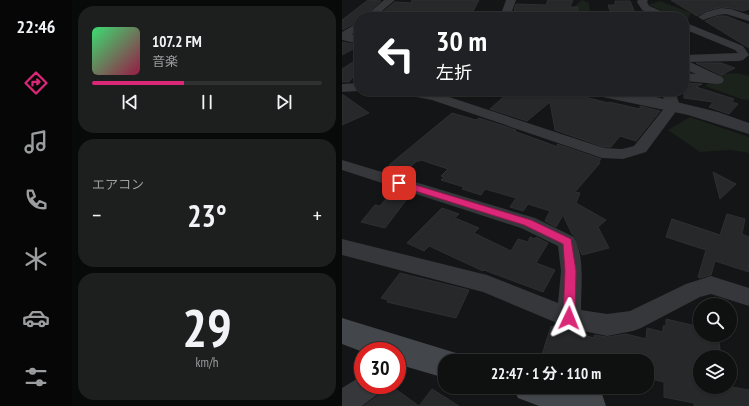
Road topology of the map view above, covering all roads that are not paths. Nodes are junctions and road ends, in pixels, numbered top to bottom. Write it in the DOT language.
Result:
graph roads {
  1 [pos="390,0"];
  2 [pos="511,0"];
  3 [pos="643,0"];
  4 [pos="375,12"];
  5 [pos="508,12"];
  6 [pos="655,12"];
  7 [pos="703,17"];
  8 [pos="749,18"];
  9 [pos="689,27"];
  10 [pos="354,29"];
  11 [pos="343,37"];
  12 [pos="354,39"];
  13 [pos="689,59"];
  14 [pos="689,66"];
  15 [pos="689,77"];
  16 [pos="354,87"];
  17 [pos="342,88"];
  18 [pos="430,96"];
  19 [pos="438,96"];
  20 [pos="649,96"];
  21 [pos="435,97"];
  22 [pos="670,98"];
  23 [pos="749,129"];
  24 [pos="342,165"];
  25 [pos="342,247"];
  26 [pos="749,297"];
  27 [pos="569,318"];
  28 [pos="342,331"];
  29 [pos="368,342"];
  30 [pos="406,357"];
  31 [pos="438,362"];
  32 [pos="356,394"];
  33 [pos="537,395"];
  34 [pos="342,404"];
  35 [pos="590,406"];
  1 -- 4 [label="street"];
  2 -- 5 [label="street"];
  3 -- 6 [label="street"];
  7 -- 8 [label="street"];
  9 -- 13 [label="street"];
  10 -- 11 [label="street"];
  11 -- 12 [label="street"];
  14 -- 15 [label="street"];
  16 -- 17 [label="street"];
  18 -- 21 [label="street"];
  19 -- 21 [label="street"];
  20 -- 22 [label="street"];
  21 -- 22 [label="street"];
  22 -- 23 [label="street"];
  24 -- 27 [label="street"];
  25 -- 27 [label="street"];
  26 -- 27 [label="street"];
  28 -- 29 [label="main road"];
  30 -- 31 [label="main road"];
  32 -- 34 [label="street"];
  33 -- 35 [label="main road"];
}
